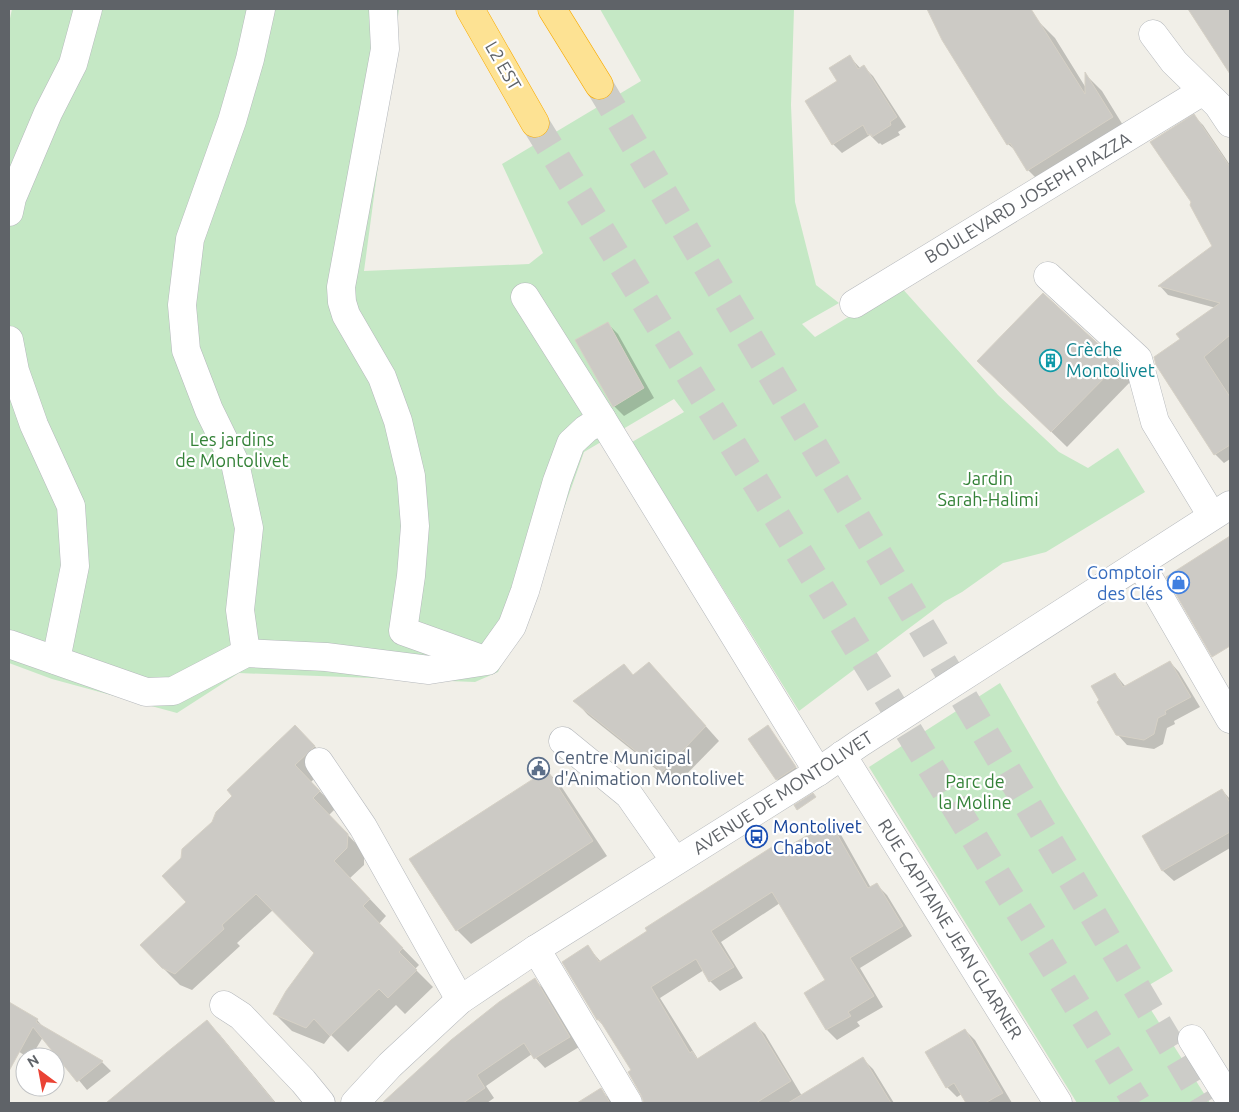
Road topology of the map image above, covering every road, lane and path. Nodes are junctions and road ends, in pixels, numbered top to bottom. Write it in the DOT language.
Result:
graph roads {
  1 [pos="88,9"];
  2 [pos="261,9"];
  3 [pos="383,9"];
  4 [pos="470,9"];
  5 [pos="552,9"];
  6 [pos="1153,34"];
  7 [pos="599,85"];
  8 [pos="1203,91"];
  9 [pos="535,122"];
  10 [pos="1230,123"];
  11 [pos="9,212"];
  12 [pos="1048,276"];
  13 [pos="525,297"];
  14 [pos="854,304"];
  15 [pos="9,340"];
  16 [pos="602,420"];
  17 [pos="1221,511"];
  18 [pos="1140,563"];
  19 [pos="9,644"];
  20 [pos="246,653"];
  21 [pos="56,660"];
  22 [pos="487,661"];
  23 [pos="1230,720"];
  24 [pos="563,741"];
  25 [pos="842,755"];
  26 [pos="319,762"];
  27 [pos="818,772"];
  28 [pos="675,861"];
  29 [pos="536,949"];
  30 [pos="460,1000"];
  31 [pos="224,1005"];
  32 [pos="1192,1039"];
  33 [pos="1230,1100"];
  34 [pos="321,1103"];
  35 [pos="355,1103"];
  36 [pos="628,1103"];
  37 [pos="1058,1103"];
  1 -- 11 [label="street"];
  2 -- 20 [label="street"];
  3 -- 22 [label="street"];
  4 -- 9 [label="highway, L2 EST"];
  5 -- 7 [label="highway"];
  6 -- 8 [label="street"];
  8 -- 10 [label="street"];
  8 -- 14 [label="street, BOULEVARD JOSEPH PIAZZA"];
  12 -- 17 [label="street"];
  13 -- 16 [label="street"];
  15 -- 21 [label="street"];
  16 -- 22 [label="street"];
  16 -- 27 [label="street"];
  17 -- 18 [label="street, AVENUE DE MONTOLIVET"];
  18 -- 23 [label="street"];
  18 -- 25 [label="street, AVENUE DE MONTOLIVET"];
  19 -- 21 [label="street"];
  20 -- 21 [label="street"];
  20 -- 22 [label="street"];
  24 -- 28 [label="street"];
  25 -- 27 [label="street, AVENUE DE MONTOLIVET"];
  25 -- 37 [label="street, RUE CAPITAINE JEAN GLARNER"];
  26 -- 30 [label="street"];
  27 -- 28 [label="street, AVENUE DE MONTOLIVET"];
  28 -- 29 [label="street, AVENUE DE MONTOLIVET"];
  29 -- 30 [label="street, AVENUE DE MONTOLIVET"];
  29 -- 36 [label="street"];
  30 -- 35 [label="street, AVENUE DE MONTOLIVET"];
  31 -- 34 [label="street"];
  32 -- 33 [label="street"];
}
